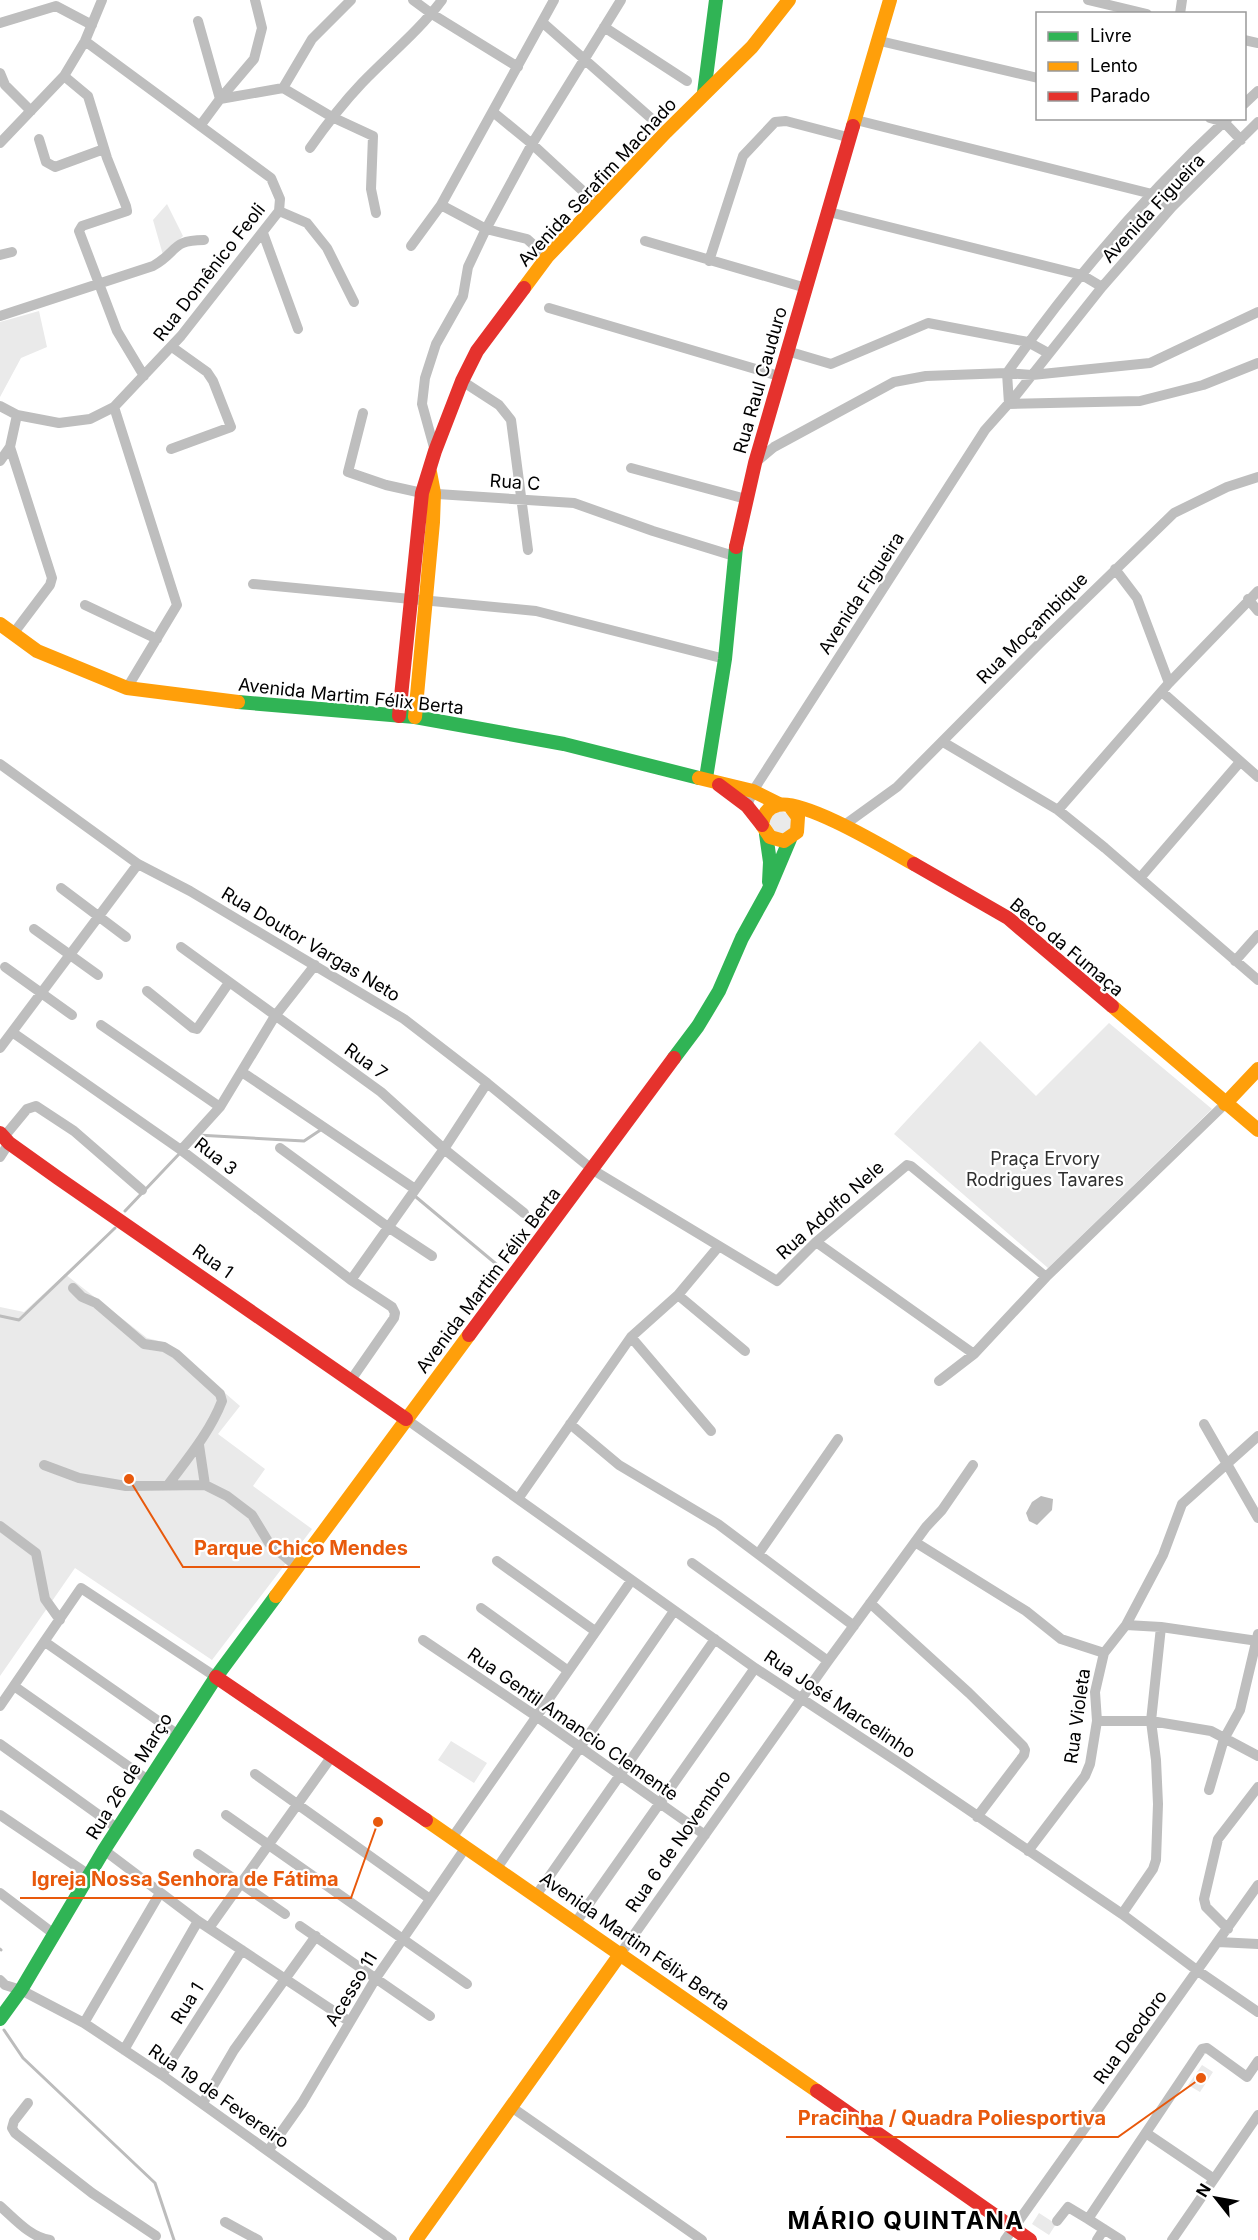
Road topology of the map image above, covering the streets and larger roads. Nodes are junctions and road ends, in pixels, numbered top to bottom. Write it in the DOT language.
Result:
graph roads {
  1 [pos="102,0"];
  2 [pos="255,0"];
  3 [pos="413,0"];
  4 [pos="442,0"];
  5 [pos="621,0"];
  6 [pos="716,0"];
  7 [pos="789,0"];
  8 [pos="890,0"];
  9 [pos="1088,0"];
  10 [pos="344,2"];
  11 [pos="549,2"];
  12 [pos="1139,12"];
  13 [pos="432,14"];
  14 [pos="198,21"];
  15 [pos="542,22"];
  16 [pos="0,23"];
  17 [pos="92,25"];
  18 [pos="604,27"];
  19 [pos="85,41"];
  20 [pos="880,41"];
  21 [pos="583,59"];
  22 [pos="518,67"];
  23 [pos="0,73"];
  24 [pos="64,76"];
  25 [pos="1036,78"];
  26 [pos="687,81"];
  27 [pos="283,88"];
  28 [pos="1258,91"];
  29 [pos="704,93"];
  30 [pos="220,99"];
  31 [pos="1246,103"];
  32 [pos="31,111"];
  33 [pos="493,112"];
  34 [pos="332,117"];
  35 [pos="652,119"];
  36 [pos="856,120"];
  37 [pos="1226,120"];
  38 [pos="1258,122"];
  39 [pos="200,126"];
  40 [pos="851,138"];
  41 [pos="39,139"];
  42 [pos="1240,140"];
  43 [pos="0,143"];
  44 [pos="532,144"];
  45 [pos="310,148"];
  46 [pos="105,154"];
  47 [pos="1152,194"];
  48 [pos="441,205"];
  49 [pos="598,205"];
  50 [pos="1172,207"];
  51 [pos="279,212"];
  52 [pos="829,212"];
  53 [pos="376,213"];
  54 [pos="486,229"];
  55 [pos="263,233"];
  56 [pos="204,240"];
  57 [pos="645,241"];
  58 [pos="411,246"];
  59 [pos="12,252"];
  60 [pos="0,255"];
  61 [pos="547,257"];
  62 [pos="710,261"];
  63 [pos="1082,275"];
  64 [pos="99,284"];
  65 [pos="1102,287"];
  66 [pos="806,288"];
  67 [pos="354,302"];
  68 [pos="549,308"];
  69 [pos="1258,312"];
  70 [pos="0,316"];
  71 [pos="298,329"];
  72 [pos="1028,342"];
  73 [pos="172,347"];
  74 [pos="787,351"];
  75 [pos="1048,353"];
  76 [pos="1258,363"];
  77 [pos="1007,373"];
  78 [pos="1032,375"];
  79 [pos="144,376"];
  80 [pos="779,376"];
  81 [pos="462,381"];
  82 [pos="1009,404"];
  83 [pos="0,406"];
  84 [pos="114,407"];
  85 [pos="363,413"];
  86 [pos="17,416"];
  87 [pos="767,446"];
  88 [pos="10,447"];
  89 [pos="171,449"];
  90 [pos="435,452"];
  91 [pos="0,461"];
  92 [pos="631,468"];
  93 [pos="1258,477"];
  94 [pos="428,493"];
  95 [pos="522,498"];
  96 [pos="746,499"];
  97 [pos="528,550"];
  98 [pos="734,556"];
  99 [pos="1115,569"];
  100 [pos="253,584"];
  101 [pos="1258,591"];
  102 [pos="411,598"];
  103 [pos="1248,599"];
  104 [pos="427,600"];
  105 [pos="85,605"];
  106 [pos="1258,611"];
  107 [pos="0,624"];
  108 [pos="13,634"];
  109 [pos="157,639"];
  110 [pos="725,659"];
  111 [pos="127,688"];
  112 [pos="1166,688"];
  113 [pos="399,716"];
  114 [pos="416,717"];
  115 [pos="943,742"];
  116 [pos="1240,762"];
  117 [pos="1,767"];
  118 [pos="1258,777"];
  119 [pos="708,779"];
  120 [pos="753,791"];
  121 [pos="784,805"];
  122 [pos="747,806"];
  123 [pos="1058,810"];
  124 [pos="841,825"];
  125 [pos="799,827"];
  126 [pos="764,830"];
  127 [pos="790,838"];
  128 [pos="138,864"];
  129 [pos="1140,878"];
  130 [pos="61,888"];
  131 [pos="768,891"];
  132 [pos="98,916"];
  133 [pos="34,929"];
  134 [pos="1258,935"];
  135 [pos="126,937"];
  136 [pos="180,947"];
  137 [pos="70,954"];
  138 [pos="1235,961"];
  139 [pos="315,965"];
  140 [pos="5,967"];
  141 [pos="98,975"];
  142 [pos="1258,980"];
  143 [pos="228,984"];
  144 [pos="147,991"];
  145 [pos="41,993"];
  146 [pos="72,1015"];
  147 [pos="275,1016"];
  148 [pos="101,1025"];
  149 [pos="12,1032"];
  150 [pos="0,1048"];
  151 [pos="1258,1069"];
  152 [pos="242,1072"];
  153 [pos="487,1083"];
  154 [pos="1225,1104"];
  155 [pos="220,1107"];
  156 [pos="1258,1130"];
  157 [pos="4,1138"];
  158 [pos="280,1148"];
  159 [pos="444,1149"];
  160 [pos="181,1150"];
  161 [pos="0,1157"];
  162 [pos="593,1170"];
  163 [pos="415,1189"];
  164 [pos="142,1190"];
  165 [pos="524,1214"];
  166 [pos="388,1227"];
  167 [pos="816,1242"];
  168 [pos="719,1246"];
  169 [pos="432,1256"];
  170 [pos="1046,1277"];
  171 [pos="351,1280"];
  172 [pos="74,1288"];
  173 [pos="678,1295"];
  174 [pos="631,1337"];
  175 [pos="745,1351"];
  176 [pos="974,1354"];
  177 [pos="351,1380"];
  178 [pos="939,1381"];
  179 [pos="406,1419"];
  180 [pos="570,1424"];
  181 [pos="1204,1424"];
  182 [pos="711,1431"];
  183 [pos="1258,1436"];
  184 [pos="838,1439"];
  185 [pos="199,1445"];
  186 [pos="44,1465"];
  187 [pos="973,1465"];
  188 [pos="1226,1465"];
  189 [pos="168,1485"];
  190 [pos="205,1485"];
  191 [pos="518,1499"];
  192 [pos="1258,1518"];
  193 [pos="0,1526"];
  194 [pos="915,1542"];
  195 [pos="759,1553"];
  196 [pos="497,1561"];
  197 [pos="692,1563"];
  198 [pos="297,1567"];
  199 [pos="631,1581"];
  200 [pos="870,1603"];
  201 [pos="481,1608"];
  202 [pos="674,1611"];
  203 [pos="60,1620"];
  204 [pos="1126,1625"];
  205 [pos="854,1626"];
  206 [pos="1161,1627"];
  207 [pos="595,1630"];
  208 [pos="1257,1638"];
  209 [pos="715,1639"];
  210 [pos="423,1640"];
  211 [pos="45,1642"];
  212 [pos="1104,1653"];
  213 [pos="828,1660"];
  214 [pos="755,1668"];
  215 [pos="567,1670"];
  216 [pos="216,1677"];
  217 [pos="14,1686"];
  218 [pos="801,1699"];
  219 [pos="0,1706"];
  220 [pos="536,1716"];
  221 [pos="1097,1721"];
  222 [pos="1151,1721"];
  223 [pos="177,1734"];
  224 [pos="1224,1739"];
  225 [pos="0,1744"];
  226 [pos="580,1748"];
  227 [pos="332,1756"];
  228 [pos="1258,1756"];
  229 [pos="255,1774"];
  230 [pos="619,1775"];
  231 [pos="148,1780"];
  232 [pos="1258,1787"];
  233 [pos="1209,1790"];
  234 [pos="659,1803"];
  235 [pos="298,1804"];
  236 [pos="0,1815"];
  237 [pos="226,1815"];
  238 [pos="977,1817"];
  239 [pos="117,1828"];
  240 [pos="705,1835"];
  241 [pos="452,1838"];
  242 [pos="269,1844"];
  243 [pos="466,1847"];
  244 [pos="104,1850"];
  245 [pos="1028,1851"];
  246 [pos="198,1854"];
  247 [pos="497,1868"];
  248 [pos="89,1875"];
  249 [pos="241,1884"];
  250 [pos="1258,1886"];
  251 [pos="0,1893"];
  252 [pos="160,1893"];
  253 [pos="537,1894"];
  254 [pos="430,1899"];
  255 [pos="285,1914"];
  256 [pos="1122,1914"];
  257 [pos="198,1921"];
  258 [pos="576,1922"];
  259 [pos="300,1926"];
  260 [pos="209,1928"];
  261 [pos="1228,1929"];
  262 [pos="54,1934"];
  263 [pos="316,1936"];
  264 [pos="402,1939"];
  265 [pos="1218,1942"];
  266 [pos="1258,1944"];
  267 [pos="242,1950"];
  268 [pos="621,1953"];
  269 [pos="1198,1971"];
  270 [pos="286,1978"];
  271 [pos="376,1978"];
  272 [pos="0,1980"];
  273 [pos="467,1984"];
  274 [pos="21,1990"];
  275 [pos="1258,2012"];
  276 [pos="430,2016"];
  277 [pos="0,2019"];
  278 [pos="350,2022"];
  279 [pos="84,2023"];
  280 [pos="124,2050"];
  281 [pos="1258,2061"];
  282 [pos="162,2075"];
  283 [pos="1254,2079"];
  284 [pos="28,2103"];
  285 [pos="202,2103"];
  286 [pos="510,2106"];
  287 [pos="1258,2115"];
  288 [pos="1146,2133"];
  289 [pos="268,2151"];
  290 [pos="1214,2179"];
  291 [pos="0,2206"];
  292 [pos="1088,2219"];
  293 [pos="1057,2221"];
  294 [pos="225,2222"];
  295 [pos="1010,2234"];
  296 [pos="1102,2235"];
  297 [pos="156,2236"];
  298 [pos="44,2240"];
  299 [pos="258,2240"];
  300 [pos="392,2240"];
  301 [pos="416,2240"];
  302 [pos="702,2240"];
  303 [pos="1030,2240"];
  304 [pos="1121,2240"];
  305 [pos="1172,2240"];
  1 -- 17 [label="street"];
  2 -- 30 [label="street"];
  3 -- 13 [label="street"];
  4 -- 13 [label="street"];
  5 -- 18 [label="street"];
  6 -- 29 [label="street"];
  7 -- 29 [label="street, Avenida Serafim Machado"];
  8 -- 20 [label="street, Rua Raul Cauduro"];
  9 -- 12 [label="street"];
  10 -- 27 [label="street"];
  11 -- 15 [label="street"];
  13 -- 22 [label="street"];
  13 -- 34 [label="street"];
  14 -- 30 [label="street"];
  15 -- 21 [label="street"];
  15 -- 22 [label="street"];
  16 -- 17 [label="street"];
  17 -- 19 [label="street"];
  18 -- 21 [label="street"];
  18 -- 26 [label="street"];
  19 -- 24 [label="street"];
  19 -- 39 [label="street, Rua Domênico Feoli"];
  20 -- 25 [label="street"];
  20 -- 36 [label="street, Rua Raul Cauduro"];
  21 -- 35 [label="street"];
  21 -- 44 [label="street"];
  22 -- 33 [label="street"];
  23 -- 32 [label="street"];
  24 -- 32 [label="street"];
  24 -- 46 [label="street"];
  27 -- 30 [label="street"];
  27 -- 34 [label="street"];
  28 -- 31 [label="street"];
  29 -- 49 [label="street, Avenida Serafim Machado"];
  30 -- 39 [label="street"];
  32 -- 43 [label="street"];
  33 -- 44 [label="street"];
  33 -- 48 [label="street"];
  34 -- 45 [label="street"];
  34 -- 53 [label="street"];
  36 -- 40 [label="street, Rua Raul Cauduro"];
  36 -- 47 [label="street"];
  37 -- 42 [label="street"];
  37 -- 47 [label="street, Avenida Figueira"];
  38 -- 42 [label="street, Avenida Figueira"];
  39 -- 51 [label="street, Rua Domênico Feoli"];
  40 -- 52 [label="street, Rua Raul Cauduro"];
  40 -- 62 [label="street"];
  41 -- 46 [label="street"];
  42 -- 50 [label="street, Avenida Figueira"];
  44 -- 49 [label="street"];
  44 -- 54 [label="street"];
  46 -- 64 [label="street"];
  47 -- 50 [label="street"];
  47 -- 63 [label="street, Avenida Figueira"];
  48 -- 54 [label="street"];
  48 -- 58 [label="street"];
  49 -- 61 [label="street, Avenida Serafim Machado"];
  50 -- 65 [label="street, Avenida Figueira"];
  51 -- 55 [label="street, Rua Domênico Feoli"];
  51 -- 67 [label="street"];
  52 -- 63 [label="street"];
  52 -- 66 [label="street, Rua Raul Cauduro"];
  54 -- 61 [label="street"];
  54 -- 90 [label="street"];
  55 -- 71 [label="street"];
  55 -- 73 [label="street, Rua Domênico Feoli"];
  56 -- 64 [label="street"];
  57 -- 62 [label="street"];
  59 -- 60 [label="street"];
  61 -- 81 [label="street, Avenida Serafim Machado"];
  62 -- 66 [label="street"];
  63 -- 65 [label="street"];
  63 -- 72 [label="street, Avenida Figueira"];
  64 -- 70 [label="street"];
  64 -- 79 [label="street"];
  65 -- 75 [label="street, Avenida Figueira"];
  66 -- 74 [label="street, Rua Raul Cauduro"];
  68 -- 80 [label="street"];
  69 -- 78 [label="street"];
  72 -- 74 [label="street"];
  72 -- 75 [label="street"];
  72 -- 77 [label="street, Avenida Figueira"];
  73 -- 79 [label="street, Rua Domênico Feoli"];
  73 -- 89 [label="street"];
  74 -- 80 [label="street, Rua Raul Cauduro"];
  75 -- 78 [label="street, Avenida Figueira"];
  76 -- 82 [label="street"];
  77 -- 78 [label="street"];
  77 -- 82 [label="street"];
  77 -- 87 [label="street"];
  78 -- 82 [label="street, Avenida Figueira"];
  79 -- 84 [label="street, Rua Domênico Feoli"];
  80 -- 87 [label="street, Rua Raul Cauduro"];
  81 -- 90 [label="street, Avenida Serafim Machado"];
  81 -- 95 [label="street"];
  82 -- 120 [label="street, Avenida Figueira"];
  83 -- 86 [label="street, Rua Domênico Feoli"];
  84 -- 86 [label="street, Rua Domênico Feoli"];
  84 -- 109 [label="street"];
  85 -- 94 [label="street, Rua C"];
  86 -- 88 [label="street"];
  87 -- 96 [label="street, Rua Raul Cauduro"];
  88 -- 91 [label="street"];
  88 -- 108 [label="street"];
  90 -- 94 [label="street, Avenida Serafim Machado"];
  92 -- 96 [label="street"];
  93 -- 99 [label="street, Rua Moçambique"];
  94 -- 95 [label="street, Rua C"];
  94 -- 102 [label="street, Avenida Serafim Machado"];
  94 -- 104 [label="street, Avenida Serafim Machado"];
  95 -- 97 [label="street"];
  95 -- 98 [label="street, Rua C"];
  96 -- 98 [label="street, Rua Raul Cauduro"];
  98 -- 110 [label="street, Rua Raul Cauduro"];
  99 -- 112 [label="street"];
  99 -- 115 [label="street, Rua Moçambique"];
  100 -- 102 [label="street"];
  101 -- 103 [label="street"];
  102 -- 104 [label="street"];
  102 -- 113 [label="street, Avenida Serafim Machado"];
  103 -- 106 [label="street"];
  103 -- 112 [label="street"];
  104 -- 110 [label="street"];
  104 -- 114 [label="street, Avenida Serafim Machado"];
  105 -- 109 [label="street"];
  107 -- 108 [label="street, Avenida Martim Félix Berta"];
  108 -- 111 [label="street, Avenida Martim Félix Berta"];
  109 -- 111 [label="street"];
  110 -- 119 [label="street, Rua Raul Cauduro"];
  111 -- 113 [label="street, Avenida Martim Félix Berta"];
  112 -- 116 [label="street"];
  112 -- 123 [label="street"];
  113 -- 114 [label="street, Avenida Martim Félix Berta"];
  114 -- 119 [label="street, Avenida Martim Félix Berta"];
  115 -- 123 [label="street"];
  115 -- 124 [label="street, Rua Moçambique"];
  116 -- 118 [label="street"];
  116 -- 129 [label="street"];
  117 -- 128 [label="street, Rua Doutor Vargas Neto"];
  119 -- 120 [label="street, Avenida Martim Félix Berta"];
  119 -- 122 [label="street, Avenida Martim Félix Berta"];
  120 -- 121 [label="street, Avenida Martim Félix Berta"];
  120 -- 122 [label="street, Avenida Figueira"];
  121 -- 124 [label="street, Beco da Fumaça"];
  121 -- 125 [label="street"];
  121 -- 126 [label="street"];
  122 -- 126 [label="street, Avenida Martim Félix Berta"];
  123 -- 129 [label="street"];
  124 -- 125 [label="street, Beco da Fumaça"];
  124 -- 154 [label="street, Beco da Fumaça"];
  125 -- 127 [label="street"];
  126 -- 127 [label="street"];
  126 -- 131 [label="street, Avenida Martim Félix Berta"];
  127 -- 131 [label="street, Avenida Martim Félix Berta"];
  128 -- 132 [label="street"];
  128 -- 139 [label="street, Rua Doutor Vargas Neto"];
  129 -- 138 [label="street"];
  130 -- 132 [label="street"];
  131 -- 162 [label="street, Avenida Martim Félix Berta"];
  132 -- 135 [label="street"];
  132 -- 137 [label="street"];
  133 -- 137 [label="street"];
  134 -- 138 [label="street"];
  136 -- 143 [label="street, Rua 7"];
  137 -- 141 [label="street"];
  137 -- 145 [label="street"];
  138 -- 142 [label="street"];
  139 -- 147 [label="street"];
  139 -- 153 [label="street, Rua Doutor Vargas Neto"];
  140 -- 145 [label="street"];
  143 -- 144 [label="street"];
  143 -- 147 [label="street, Rua 7"];
  145 -- 146 [label="street"];
  145 -- 149 [label="street"];
  147 -- 152 [label="street"];
  147 -- 159 [label="street, Rua 7"];
  148 -- 155 [label="street"];
  149 -- 150 [label="street"];
  149 -- 160 [label="street, Rua 3"];
  151 -- 154 [label="street"];
  152 -- 155 [label="street"];
  152 -- 163 [label="street"];
  153 -- 159 [label="street"];
  153 -- 162 [label="street, Rua Doutor Vargas Neto"];
  154 -- 156 [label="street, Beco da Fumaça"];
  154 -- 170 [label="street"];
  155 -- 160 [label="street"];
  157 -- 161 [label="street"];
  157 -- 164 [label="street"];
  157 -- 177 [label="street, Rua 1"];
  158 -- 166 [label="street"];
  159 -- 163 [label="street"];
  159 -- 165 [label="street, Rua 7"];
  160 -- 171 [label="street, Rua 3"];
  162 -- 168 [label="street, Rua Adolfo Nele"];
  162 -- 179 [label="street, Avenida Martim Félix Berta"];
  163 -- 166 [label="street"];
  166 -- 169 [label="street"];
  166 -- 171 [label="street"];
  167 -- 168 [label="street, Rua Adolfo Nele"];
  167 -- 170 [label="street, Rua Adolfo Nele"];
  167 -- 176 [label="street"];
  168 -- 173 [label="street"];
  170 -- 176 [label="street"];
  171 -- 177 [label="street, Rua 3"];
  172 -- 185 [label="street"];
  173 -- 174 [label="street"];
  173 -- 175 [label="street"];
  174 -- 180 [label="street"];
  174 -- 182 [label="street"];
  176 -- 178 [label="street"];
  177 -- 179 [label="street, Rua 1"];
  179 -- 191 [label="street, Rua José Marcelinho"];
  179 -- 198 [label="street, Avenida Martim Félix Berta"];
  180 -- 191 [label="street"];
  180 -- 195 [label="street"];
  181 -- 188 [label="street"];
  183 -- 188 [label="street, Rua Violeta"];
  184 -- 195 [label="street"];
  185 -- 189 [label="street"];
  185 -- 190 [label="street"];
  186 -- 189 [label="street"];
  187 -- 194 [label="street, Rua 6 de Novembro"];
  188 -- 192 [label="street"];
  188 -- 204 [label="street, Rua Violeta"];
  189 -- 190 [label="street"];
  190 -- 198 [label="street"];
  191 -- 199 [label="street, Rua José Marcelinho"];
  193 -- 203 [label="street"];
  194 -- 200 [label="street, Rua 6 de Novembro"];
  194 -- 212 [label="street"];
  195 -- 205 [label="street"];
  196 -- 207 [label="street"];
  197 -- 213 [label="street"];
  198 -- 216 [label="street, Avenida Martim Félix Berta"];
  199 -- 202 [label="street, Rua José Marcelinho"];
  199 -- 207 [label="street"];
  200 -- 205 [label="street, Rua 6 de Novembro"];
  200 -- 238 [label="street"];
  201 -- 215 [label="street"];
  202 -- 209 [label="street, Rua José Marcelinho"];
  202 -- 226 [label="street"];
  203 -- 211 [label="street"];
  203 -- 216 [label="street, Avenida Martim Félix Berta"];
  204 -- 206 [label="street"];
  204 -- 212 [label="street, Rua Violeta"];
  205 -- 213 [label="street, Rua 6 de Novembro"];
  206 -- 208 [label="street"];
  206 -- 222 [label="street"];
  207 -- 215 [label="street"];
  208 -- 224 [label="street"];
  209 -- 214 [label="street, Rua José Marcelinho"];
  209 -- 230 [label="street"];
  210 -- 220 [label="street, Rua Gentil Amancio Clemente"];
  211 -- 217 [label="street"];
  211 -- 223 [label="street"];
  212 -- 221 [label="street, Rua Violeta"];
  213 -- 218 [label="street, Rua 6 de Novembro"];
  214 -- 218 [label="street, Rua José Marcelinho"];
  214 -- 234 [label="street"];
  215 -- 220 [label="street"];
  216 -- 223 [label="street, Rua 26 de Março"];
  216 -- 227 [label="street, Avenida Martim Félix Berta"];
  217 -- 219 [label="street"];
  217 -- 231 [label="street"];
  218 -- 238 [label="street, Rua José Marcelinho"];
  218 -- 240 [label="street, Rua 6 de Novembro"];
  220 -- 226 [label="street, Rua Gentil Amancio Clemente"];
  220 -- 241 [label="street"];
  221 -- 222 [label="street"];
  221 -- 245 [label="street, Rua Violeta"];
  222 -- 224 [label="street"];
  222 -- 256 [label="street"];
  223 -- 231 [label="street, Rua 26 de Março"];
  224 -- 228 [label="street"];
  224 -- 233 [label="street"];
  225 -- 239 [label="street"];
  226 -- 230 [label="street, Rua Gentil Amancio Clemente"];
  226 -- 247 [label="street"];
  227 -- 235 [label="street"];
  227 -- 241 [label="street, Avenida Martim Félix Berta"];
  229 -- 235 [label="street"];
  230 -- 234 [label="street, Rua Gentil Amancio Clemente"];
  230 -- 253 [label="street"];
  231 -- 239 [label="street, Rua 26 de Março"];
  232 -- 261 [label="street"];
  234 -- 240 [label="street, Rua Gentil Amancio Clemente"];
  234 -- 258 [label="street"];
  235 -- 242 [label="street"];
  235 -- 254 [label="street"];
  236 -- 248 [label="street"];
  237 -- 242 [label="street"];
  238 -- 245 [label="street, Rua José Marcelinho"];
  239 -- 244 [label="street, Rua 26 de Março"];
  240 -- 268 [label="street, Rua 6 de Novembro"];
  241 -- 243 [label="street, Avenida Martim Félix Berta"];
  242 -- 249 [label="street"];
  242 -- 264 [label="street"];
  243 -- 247 [label="street, Avenida Martim Félix Berta"];
  243 -- 254 [label="street, Acesso 11"];
  244 -- 248 [label="street, Rua 26 de Março"];
  244 -- 252 [label="street"];
  245 -- 256 [label="street, Rua José Marcelinho"];
  246 -- 249 [label="street"];
  247 -- 253 [label="street, Avenida Martim Félix Berta"];
  248 -- 262 [label="street, Rua 26 de Março"];
  249 -- 255 [label="street"];
  249 -- 260 [label="street"];
  250 -- 261 [label="street, Rua Deodoro"];
  251 -- 262 [label="street"];
  252 -- 257 [label="street"];
  252 -- 279 [label="street"];
  253 -- 258 [label="street, Avenida Martim Félix Berta"];
  254 -- 264 [label="street, Acesso 11"];
  256 -- 269 [label="street, Rua José Marcelinho"];
  257 -- 260 [label="street"];
  257 -- 280 [label="street"];
  258 -- 268 [label="street, Avenida Martim Félix Berta"];
  259 -- 263 [label="street"];
  260 -- 267 [label="street"];
  261 -- 265 [label="street, Rua Deodoro"];
  262 -- 274 [label="street, Rua 26 de Março"];
  263 -- 270 [label="street"];
  263 -- 271 [label="street"];
  264 -- 271 [label="street, Acesso 11"];
  264 -- 273 [label="street"];
  265 -- 266 [label="street"];
  265 -- 269 [label="street, Rua Deodoro"];
  267 -- 270 [label="street"];
  267 -- 282 [label="street, Rua 1"];
  268 -- 286 [label="street, Rua 6 de Novembro"];
  268 -- 295 [label="street, Avenida Martim Félix Berta"];
  269 -- 275 [label="street, Rua José Marcelinho"];
  269 -- 295 [label="street, Rua Deodoro"];
  270 -- 278 [label="street"];
  270 -- 285 [label="street"];
  271 -- 276 [label="street"];
  271 -- 278 [label="street, Acesso 11"];
  272 -- 274 [label="street, Rua 19 de Fevereiro"];
  274 -- 277 [label="street, Rua 26 de Março"];
  274 -- 279 [label="street, Rua 19 de Fevereiro"];
  278 -- 289 [label="street, Acesso 11"];
  279 -- 280 [label="street, Rua 19 de Fevereiro"];
  280 -- 282 [label="street, Rua 19 de Fevereiro"];
  281 -- 283 [label="street"];
  282 -- 285 [label="street, Rua 19 de Fevereiro"];
  283 -- 288 [label="street"];
  284 -- 297 [label="street"];
  285 -- 289 [label="street, Rua 19 de Fevereiro"];
  286 -- 301 [label="street, Rua 6 de Novembro"];
  286 -- 302 [label="street"];
  287 -- 290 [label="street"];
  288 -- 290 [label="street"];
  288 -- 292 [label="street"];
  289 -- 300 [label="street, Rua 19 de Fevereiro"];
  290 -- 305 [label="street"];
  291 -- 298 [label="street"];
  292 -- 293 [label="street"];
  292 -- 296 [label="street"];
  294 -- 299 [label="street"];
  295 -- 303 [label="street, Avenida Martim Félix Berta"];
  296 -- 304 [label="street"];
}
